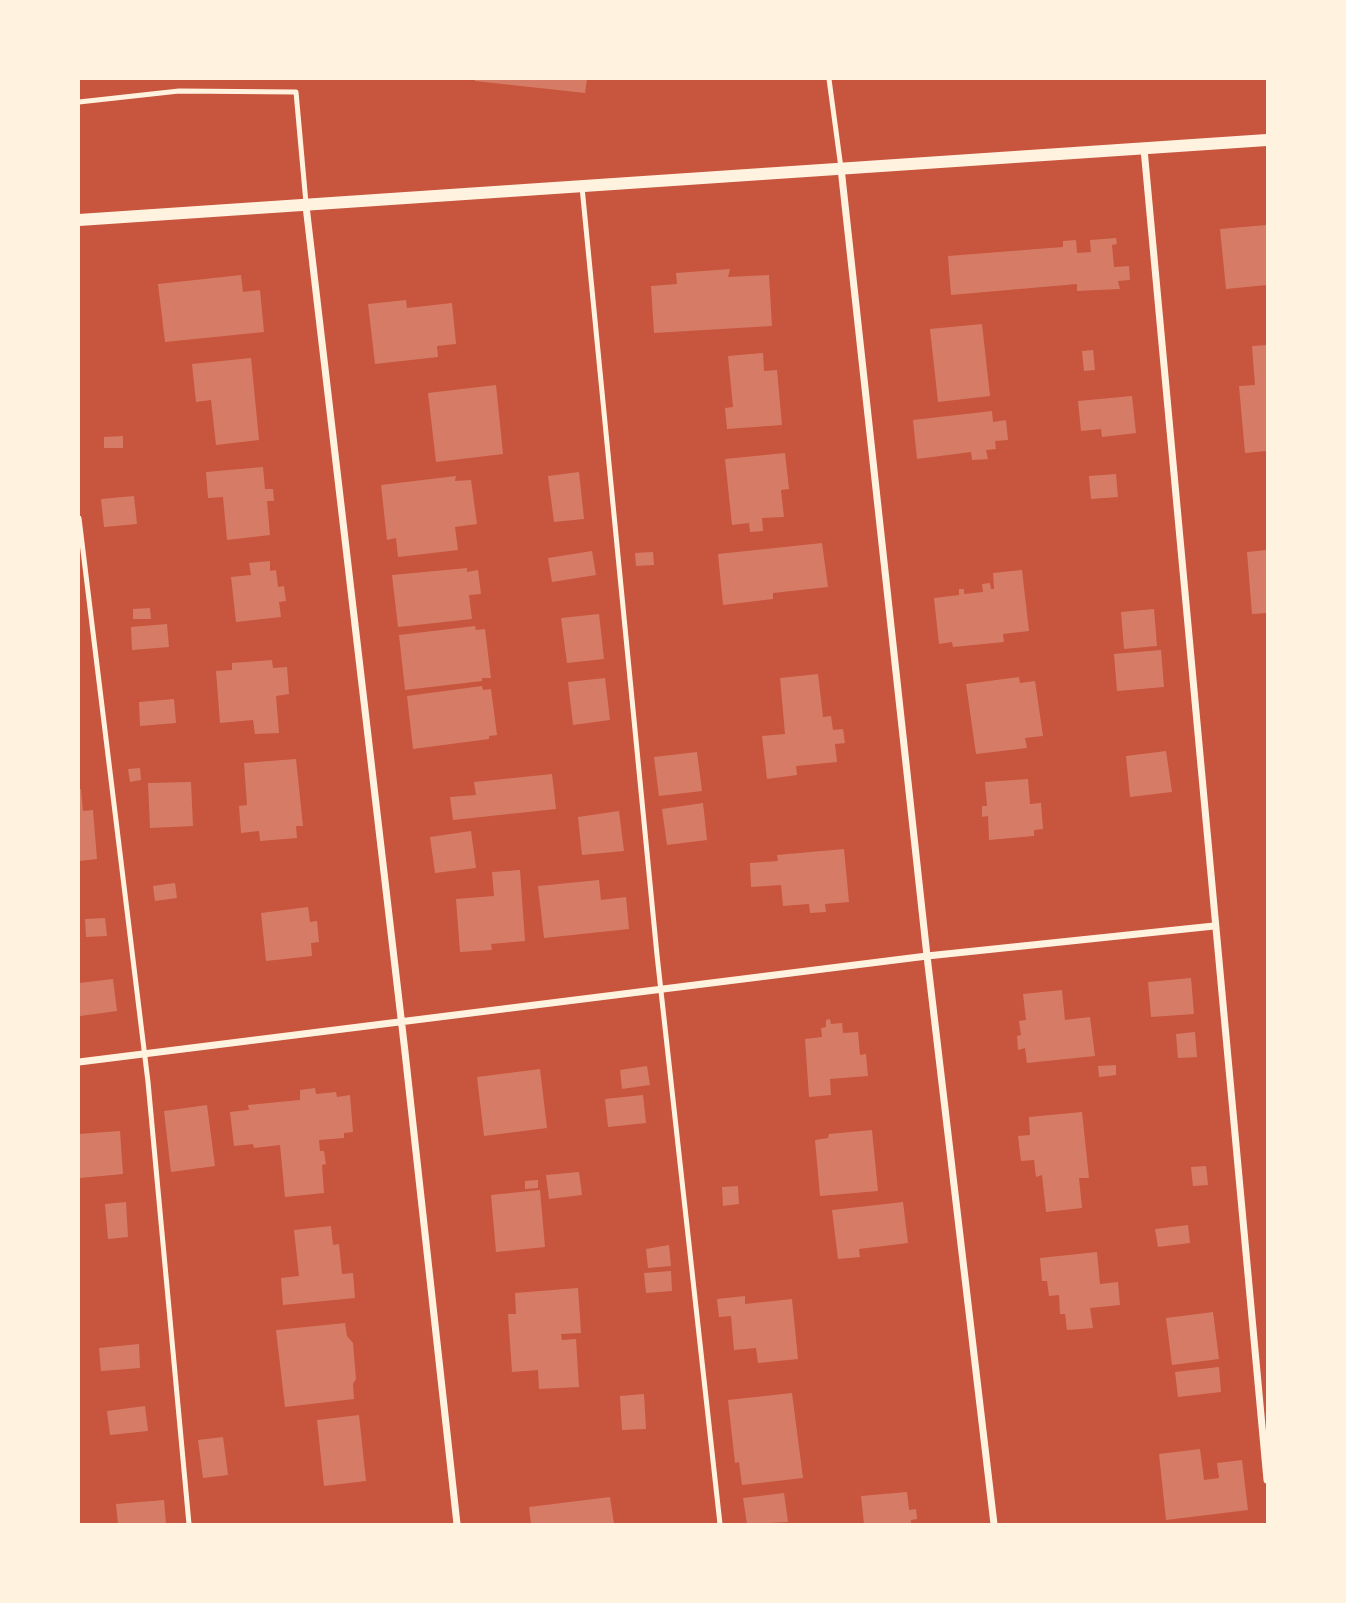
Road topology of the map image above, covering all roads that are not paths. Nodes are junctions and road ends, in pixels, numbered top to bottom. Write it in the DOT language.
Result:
graph roads {
  1 [pos="830,79"];
  2 [pos="79,102"];
  3 [pos="1267,140"];
  4 [pos="1144,149"];
  5 [pos="841,168"];
  6 [pos="582,186"];
  7 [pos="306,206"];
  8 [pos="79,220"];
  9 [pos="79,518"];
  10 [pos="1214,926"];
  11 [pos="927,956"];
  12 [pos="661,991"];
  13 [pos="401,1020"];
  14 [pos="145,1054"];
  15 [pos="79,1062"];
  16 [pos="1267,1480"];
  17 [pos="189,1524"];
  18 [pos="457,1524"];
  19 [pos="720,1524"];
  20 [pos="994,1524"];
  1 -- 5 [label="lane"];
  2 -- 7 [label="lane"];
  3 -- 4 [label="street"];
  4 -- 5 [label="street"];
  4 -- 10 [label="street"];
  5 -- 6 [label="street"];
  5 -- 11 [label="street"];
  6 -- 7 [label="street"];
  6 -- 12 [label="lane"];
  7 -- 8 [label="street"];
  7 -- 13 [label="street"];
  9 -- 14 [label="lane"];
  10 -- 11 [label="street"];
  10 -- 16 [label="street"];
  11 -- 12 [label="street"];
  11 -- 20 [label="street"];
  12 -- 13 [label="street"];
  12 -- 19 [label="lane"];
  13 -- 14 [label="street"];
  13 -- 18 [label="street"];
  14 -- 15 [label="street"];
  14 -- 17 [label="lane"];
}
